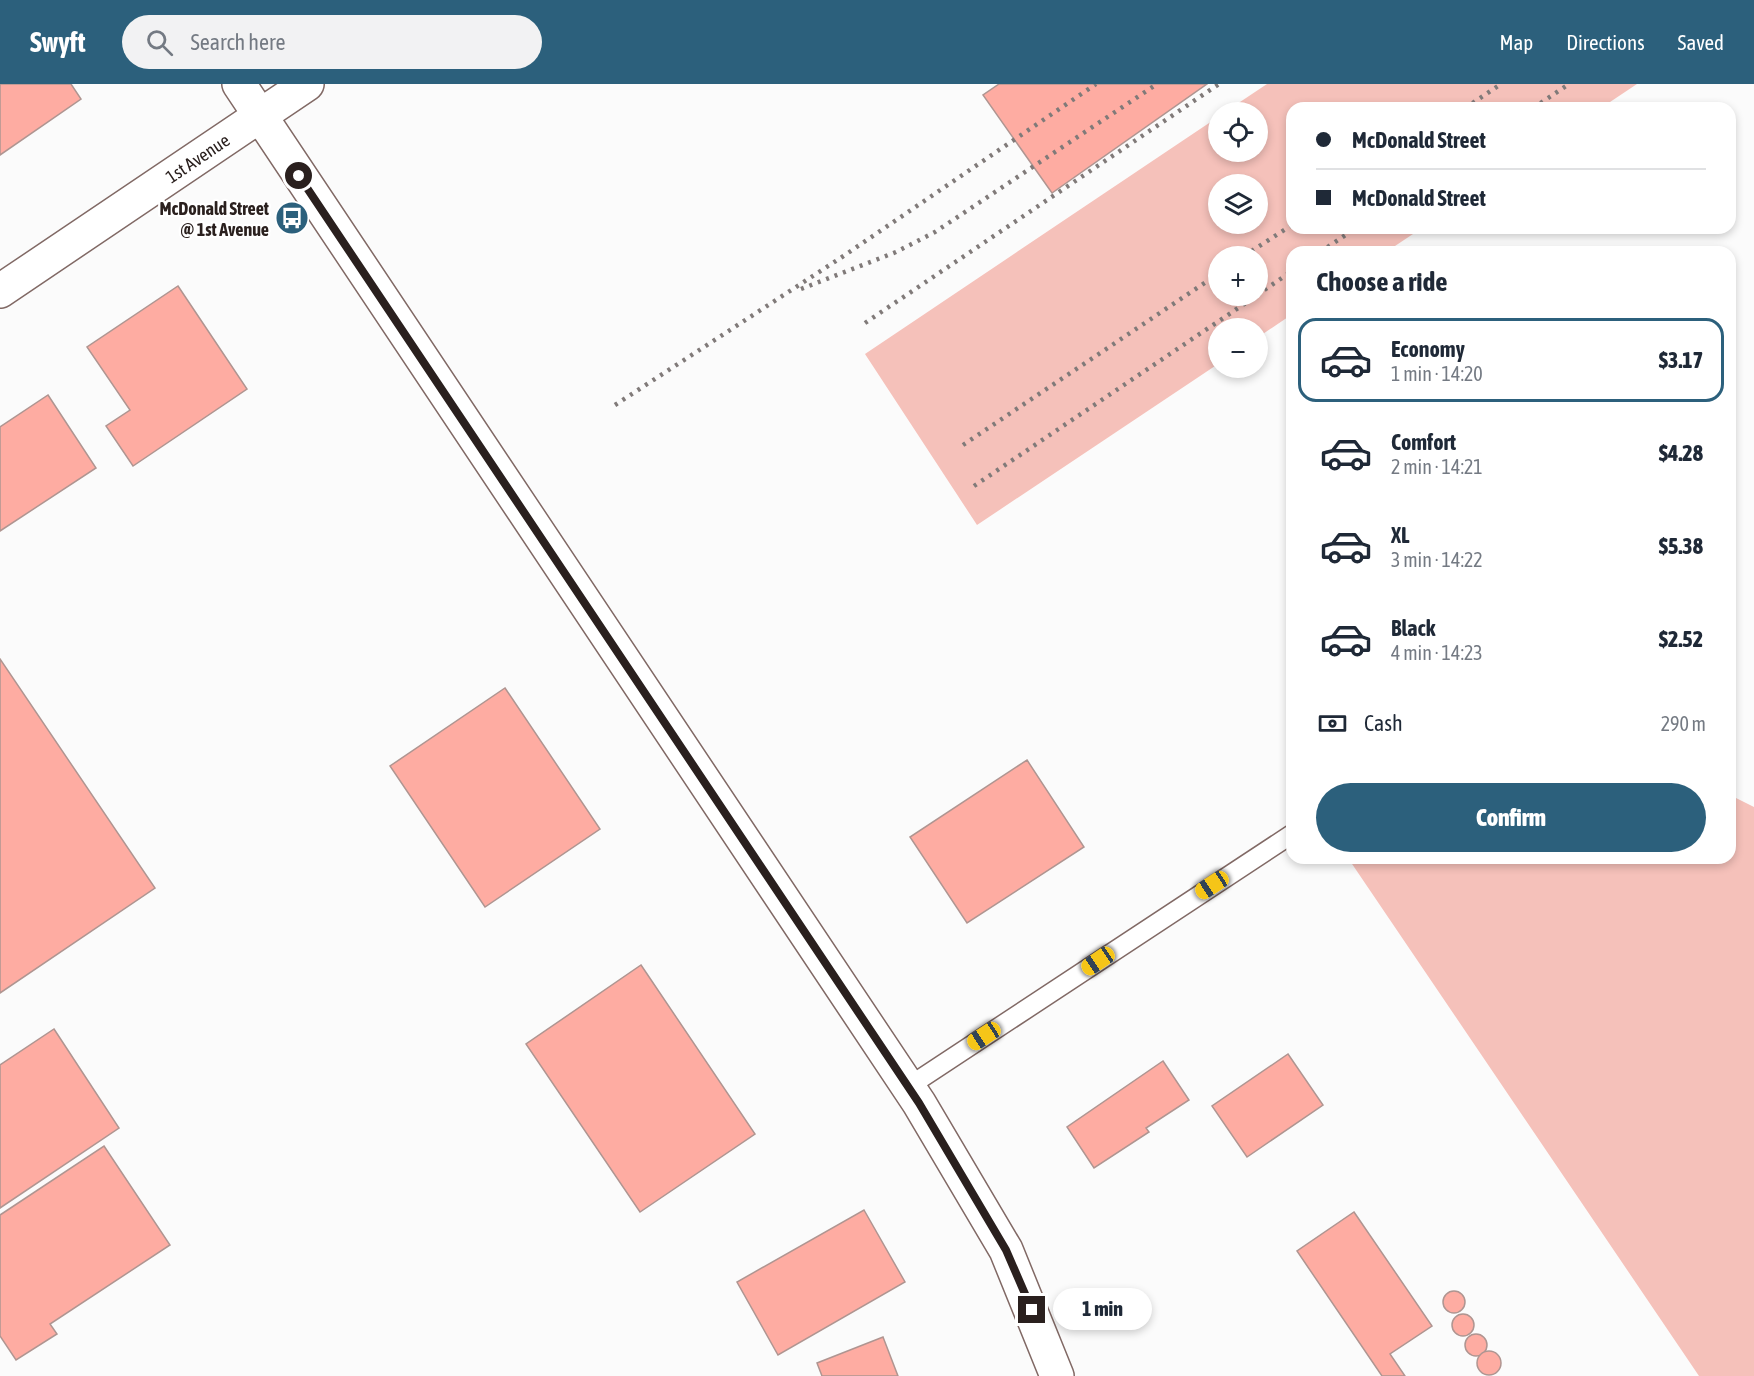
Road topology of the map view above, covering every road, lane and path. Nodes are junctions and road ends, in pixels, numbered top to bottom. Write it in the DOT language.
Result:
graph roads {
  1 [pos="239,84"];
  2 [pos="307,84"];
  3 [pos="260,116"];
  4 [pos="0,291"];
  5 [pos="1286,838"];
  6 [pos="908,1087"];
  7 [pos="1057,1376"];
  1 -- 3 [label="main road"];
  2 -- 3 [label="main road, 1st Avenue"];
  3 -- 4 [label="main road, 1st Avenue"];
  3 -- 6 [label="main road"];
  5 -- 6 [label="lane"];
  6 -- 7 [label="main road"];
}
